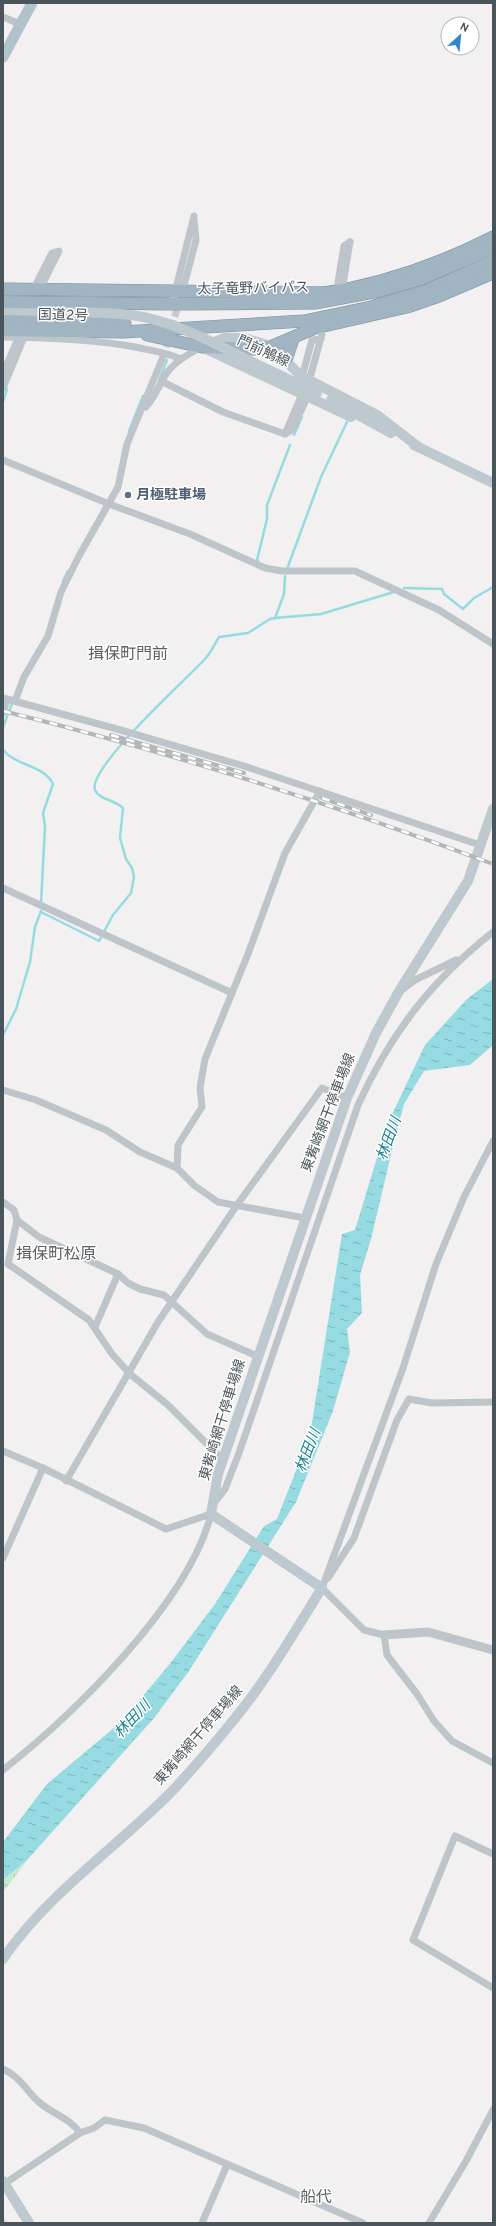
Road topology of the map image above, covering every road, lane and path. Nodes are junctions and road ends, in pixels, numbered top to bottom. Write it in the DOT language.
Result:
graph roads {
  1 [pos="32,3"];
  2 [pos="3,17"];
  3 [pos="20,24"];
  4 [pos="3,57"];
  5 [pos="493,237"];
  6 [pos="493,248"];
  7 [pos="493,261"];
  8 [pos="493,273"];
  9 [pos="340,286"];
  10 [pos="37,288"];
  11 [pos="179,288"];
  12 [pos="3,289"];
  13 [pos="327,293"];
  14 [pos="3,302"];
  15 [pos="38,302"];
  16 [pos="172,304"];
  17 [pos="256,304"];
  18 [pos="3,311"];
  19 [pos="3,321"];
  20 [pos="187,327"];
  21 [pos="3,330"];
  22 [pos="123,332"];
  23 [pos="25,334"];
  24 [pos="62,335"];
  25 [pos="3,337"];
  26 [pos="321,337"];
  27 [pos="293,339"];
  28 [pos="175,340"];
  29 [pos="17,341"];
  30 [pos="202,346"];
  31 [pos="270,347"];
  32 [pos="163,357"];
  33 [pos="181,359"];
  34 [pos="286,360"];
  35 [pos="3,373"];
  36 [pos="307,375"];
  37 [pos="163,382"];
  38 [pos="4,383"];
  39 [pos="304,398"];
  40 [pos="142,411"];
  41 [pos="394,434"];
  42 [pos="420,448"];
  43 [pos="3,460"];
  44 [pos="493,483"];
  45 [pos="109,504"];
  46 [pos="493,644"];
  47 [pos="5,698"];
  48 [pos="15,701"];
  49 [pos="3,713"];
  50 [pos="320,791"];
  51 [pos="493,809"];
  52 [pos="480,845"];
  53 [pos="3,888"];
  54 [pos="493,932"];
  55 [pos="461,957"];
  56 [pos="398,993"];
  57 [pos="232,994"];
  58 [pos="3,1090"];
  59 [pos="347,1098"];
  60 [pos="493,1142"];
  61 [pos="177,1168"];
  62 [pos="3,1202"];
  63 [pos="237,1205"];
  64 [pos="305,1218"];
  65 [pos="17,1220"];
  66 [pos="118,1274"];
  67 [pos="173,1302"];
  68 [pos="95,1327"];
  69 [pos="258,1356"];
  70 [pos="130,1374"];
  71 [pos="493,1402"];
  72 [pos="3,1451"];
  73 [pos="223,1460"];
  74 [pos="43,1468"];
  75 [pos="66,1481"];
  76 [pos="212,1509"];
  77 [pos="3,1558"];
  78 [pos="322,1588"];
  79 [pos="384,1635"];
  80 [pos="493,1650"];
  81 [pos="493,1764"];
  82 [pos="3,1770"];
  83 [pos="493,1854"];
  84 [pos="3,1958"];
  85 [pos="493,1988"];
  86 [pos="3,2069"];
  87 [pos="493,2110"];
  88 [pos="80,2133"];
  89 [pos="226,2165"];
  90 [pos="4,2182"];
  91 [pos="29,2223"];
  92 [pos="202,2223"];
  93 [pos="363,2223"];
  94 [pos="429,2223"];
  1 -- 3 [label="main road"];
  2 -- 3 [label="street"];
  3 -- 4 [label="main road"];
  5 -- 9 [label="highway"];
  6 -- 17 [label="highway, 太子竜野バイパス"];
  7 -- 20 [label="highway"];
  8 -- 27 [label="highway"];
  9 -- 9 [label="street"];
  9 -- 13 [label="highway"];
  10 -- 10 [label="street"];
  10 -- 11 [label="highway"];
  10 -- 12 [label="highway"];
  10 -- 15 [label="street"];
  11 -- 11 [label="street"];
  11 -- 13 [label="highway"];
  11 -- 16 [label="street"];
  13 -- 17 [label="highway"];
  14 -- 15 [label="highway, 太子竜野バイパス"];
  15 -- 16 [label="highway, 太子竜野バイパス"];
  16 -- 17 [label="highway, 太子竜野バイパス"];
  18 -- 41 [label="main road, 門前鵤線, bridge"];
  19 -- 20 [label="highway"];
  20 -- 22 [label="highway"];
  21 -- 23 [label="highway, 国道2号"];
  22 -- 24 [label="highway, 国道2号"];
  22 -- 28 [label="highway"];
  23 -- 24 [label="highway, 国道2号"];
  23 -- 25 [label="street"];
  23 -- 38 [label="street"];
  24 -- 33 [label="street"];
  26 -- 36 [label="street"];
  27 -- 31 [label="highway"];
  27 -- 34 [label="highway"];
  28 -- 30 [label="highway"];
  28 -- 33 [label="street"];
  29 -- 35 [label="street"];
  30 -- 31 [label="highway"];
  30 -- 33 [label="street"];
  30 -- 39 [label="main road"];
  31 -- 34 [label="main road"];
  32 -- 40 [label="street"];
  33 -- 37 [label="street"];
  34 -- 36 [label="main road"];
  36 -- 42 [label="main road"];
  37 -- 39 [label="street"];
  37 -- 40 [label="street"];
  39 -- 41 [label="main road"];
  40 -- 45 [label="street"];
  41 -- 42 [label="main road, 門前鵤線"];
  42 -- 44 [label="main road, 門前鵤線"];
  43 -- 45 [label="street"];
  45 -- 46 [label="street"];
  45 -- 48 [label="street"];
  47 -- 48 [label="street"];
  47 -- 49 [label="street"];
  48 -- 50 [label="street"];
  50 -- 52 [label="street"];
  50 -- 57 [label="street"];
  51 -- 52 [label="main road, 東觜崎網干停車場線"];
  52 -- 56 [label="main road, 東觜崎網干停車場線"];
  53 -- 57 [label="street"];
  54 -- 55 [label="street"];
  55 -- 56 [label="street"];
  55 -- 76 [label="street"];
  56 -- 59 [label="main road, 東觜崎網干停車場線"];
  57 -- 61 [label="street"];
  58 -- 61 [label="street"];
  59 -- 63 [label="street"];
  59 -- 64 [label="main road, 東觜崎網干停車場線"];
  60 -- 78 [label="street"];
  61 -- 63 [label="street"];
  62 -- 65 [label="street"];
  63 -- 64 [label="street"];
  63 -- 67 [label="street"];
  64 -- 69 [label="main road, 東觜崎網干停車場線"];
  65 -- 66 [label="street"];
  65 -- 68 [label="street"];
  66 -- 67 [label="street"];
  66 -- 68 [label="street"];
  67 -- 69 [label="street"];
  67 -- 70 [label="street"];
  68 -- 70 [label="street"];
  69 -- 73 [label="main road, 東觜崎網干停車場線"];
  70 -- 73 [label="street"];
  70 -- 75 [label="street"];
  71 -- 78 [label="street"];
  72 -- 74 [label="street"];
  73 -- 76 [label="main road, 東觜崎網干停車場線"];
  74 -- 75 [label="street"];
  74 -- 77 [label="street"];
  75 -- 76 [label="street"];
  76 -- 78 [label="main road"];
  76 -- 82 [label="street"];
  78 -- 79 [label="street"];
  78 -- 84 [label="main road, 東觜崎網干停車場線"];
  79 -- 80 [label="street"];
  79 -- 81 [label="street"];
  83 -- 85 [label="street"];
  86 -- 88 [label="street"];
  87 -- 94 [label="street"];
  88 -- 89 [label="street"];
  88 -- 90 [label="street"];
  89 -- 92 [label="street"];
  89 -- 93 [label="street"];
  90 -- 91 [label="main road"];
}
